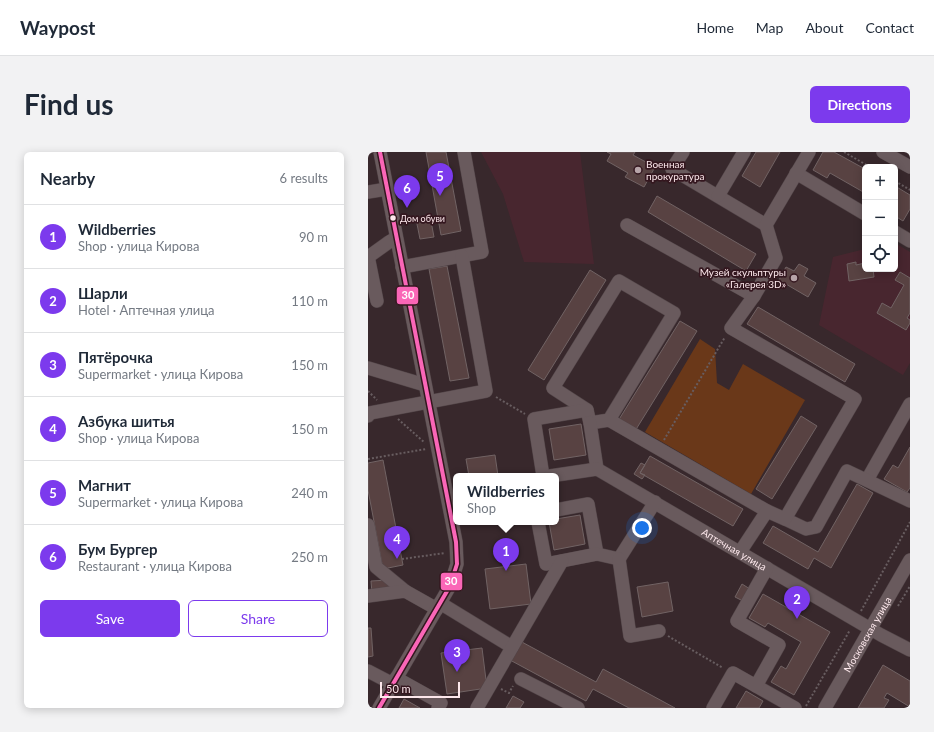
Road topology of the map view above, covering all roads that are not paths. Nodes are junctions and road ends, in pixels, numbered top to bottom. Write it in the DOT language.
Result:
graph roads {
  1 [pos="380,152"];
  2 [pos="464,152"];
  3 [pos="683,152"];
  4 [pos="744,152"];
  5 [pos="808,152"];
  6 [pos="883,152"];
  7 [pos="910,167"];
  8 [pos="796,173"];
  9 [pos="387,189"];
  10 [pos="368,192"];
  11 [pos="718,196"];
  12 [pos="862,212"];
  13 [pos="627,225"];
  14 [pos="766,225"];
  15 [pos="898,234"];
  16 [pos="396,238"];
  17 [pos="910,241"];
  18 [pos="368,256"];
  19 [pos="462,256"];
  20 [pos="402,267"];
  21 [pos="754,296"];
  22 [pos="377,301"];
  23 [pos="368,368"];
  24 [pos="425,384"];
  25 [pos="428,402"];
  26 [pos="910,404"];
  27 [pos="588,410"];
  28 [pos="368,416"];
  29 [pos="609,420"];
  30 [pos="590,423"];
  31 [pos="598,469"];
  32 [pos="543,473"];
  33 [pos="559,475"];
  34 [pos="867,480"];
  35 [pos="910,501"];
  36 [pos="654,502"];
  37 [pos="559,509"];
  38 [pos="766,510"];
  39 [pos="784,519"];
  40 [pos="368,525"];
  41 [pos="539,525"];
  42 [pos="740,552"];
  43 [pos="597,554"];
  44 [pos="618,559"];
  45 [pos="910,560"];
  46 [pos="562,561"];
  47 [pos="767,568"];
  48 [pos="405,591"];
  49 [pos="368,596"];
  50 [pos="439,606"];
  51 [pos="871,628"];
  52 [pos="659,631"];
  53 [pos="512,647"];
  54 [pos="910,650"];
  55 [pos="368,671"];
  56 [pos="518,680"];
  57 [pos="394,681"];
  58 [pos="756,686"];
  59 [pos="379,708"];
  60 [pos="438,708"];
  61 [pos="477,708"];
  62 [pos="578,708"];
  63 [pos="713,708"];
  64 [pos="796,708"];
  65 [pos="825,708"];
  1 -- 9 [label="street"];
  2 -- 19 [label="street"];
  3 -- 11 [label="street"];
  4 -- 11 [label="street"];
  5 -- 8 [label="street"];
  6 -- 7 [label="street"];
  8 -- 12 [label="street"];
  8 -- 14 [label="street"];
  9 -- 10 [label="street"];
  9 -- 16 [label="street"];
  11 -- 14 [label="street"];
  13 -- 21 [label="street"];
  14 -- 21 [label="street"];
  15 -- 17 [label="street"];
  16 -- 18 [label="street"];
  16 -- 20 [label="street"];
  18 -- 22 [label="street"];
  19 -- 20 [label="street"];
  19 -- 25 [label="street"];
  20 -- 24 [label="street"];
  21 -- 39 [label="street"];
  23 -- 24 [label="street"];
  24 -- 25 [label="street"];
  25 -- 28 [label="street"];
  25 -- 50 [label="street"];
  26 -- 34 [label="street"];
  27 -- 29 [label="street"];
  27 -- 30 [label="street"];
  27 -- 32 [label="street"];
  29 -- 30 [label="street"];
  29 -- 38 [label="street"];
  30 -- 31 [label="street"];
  31 -- 33 [label="street"];
  31 -- 36 [label="street, Аптечная улица"];
  34 -- 35 [label="street"];
  34 -- 39 [label="street"];
  36 -- 42 [label="street, Аптечная улица"];
  36 -- 44 [label="street"];
  37 -- 43 [label="street"];
  38 -- 39 [label="street"];
  38 -- 42 [label="street"];
  40 -- 48 [label="street"];
  41 -- 46 [label="street"];
  42 -- 47 [label="street, Аптечная улица"];
  43 -- 44 [label="street"];
  43 -- 46 [label="street"];
  44 -- 52 [label="street"];
  45 -- 51 [label="street, Московская улица"];
  46 -- 53 [label="street"];
  47 -- 51 [label="street, Аптечная улица"];
  47 -- 58 [label="street"];
  48 -- 49 [label="street"];
  48 -- 50 [label="street"];
  50 -- 53 [label="street"];
  50 -- 57 [label="street"];
  51 -- 54 [label="street, Аптечная улица"];
  51 -- 65 [label="street, Московская улица"];
  53 -- 61 [label="street"];
  55 -- 57 [label="street"];
  56 -- 62 [label="street"];
  57 -- 59 [label="street"];
  57 -- 60 [label="street"];
  58 -- 63 [label="street"];
  58 -- 64 [label="street"];
}
